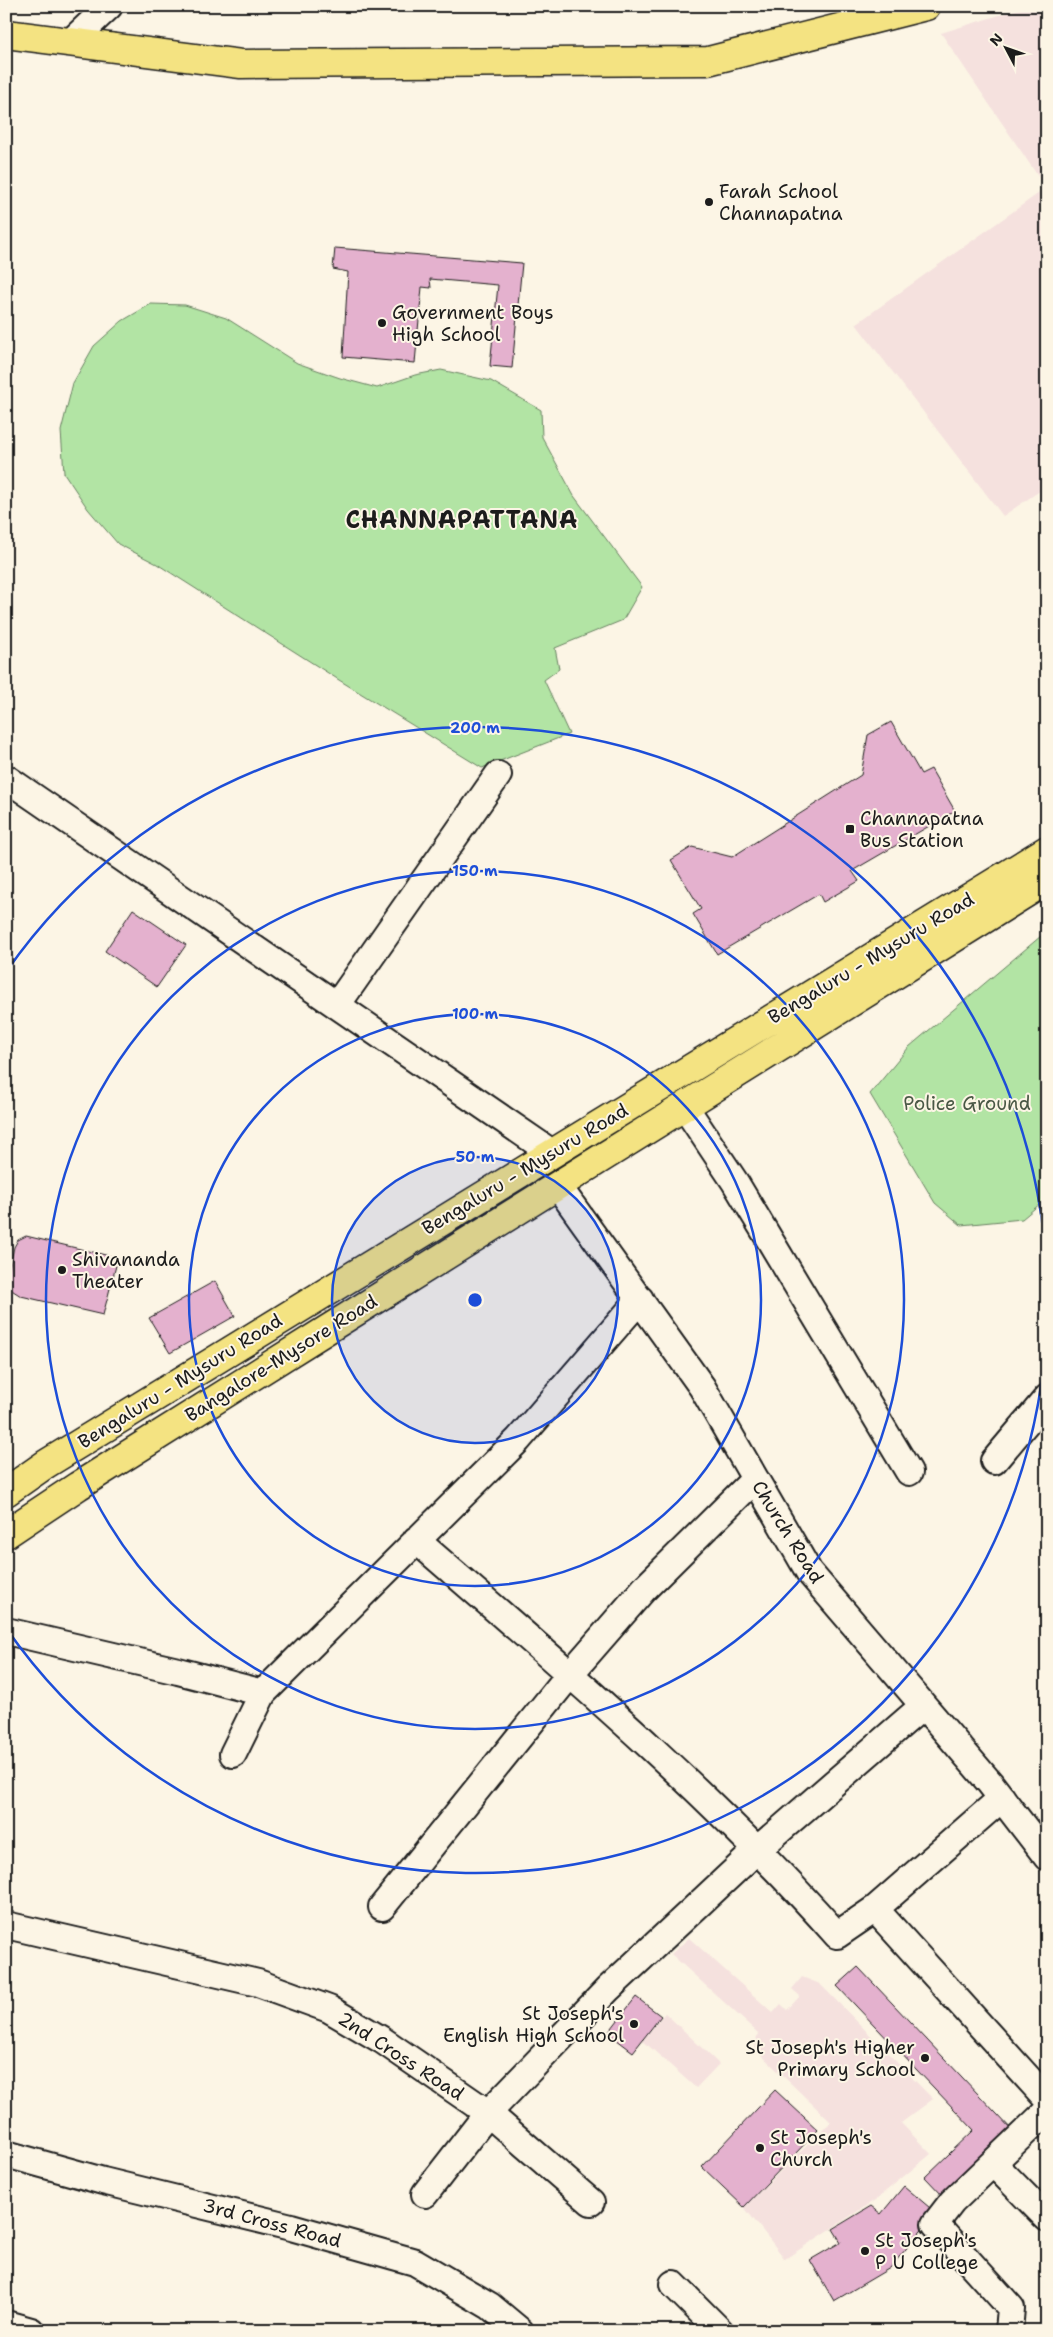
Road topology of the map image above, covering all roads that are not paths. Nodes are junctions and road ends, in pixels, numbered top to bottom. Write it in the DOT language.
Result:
graph roads {
  1 [pos="109,6"];
  2 [pos="926,6"];
  3 [pos="6,34"];
  4 [pos="73,40"];
  5 [pos="498,775"];
  6 [pos="6,778"];
  7 [pos="1044,865"];
  8 [pos="336,1005"];
  9 [pos="736,1040"];
  10 [pos="753,1065"];
  11 [pos="685,1107"];
  12 [pos="552,1153"];
  13 [pos="558,1186"];
  14 [pos="640,1299"];
  15 [pos="1047,1398"];
  16 [pos="994,1461"];
  17 [pos="46,1464"];
  18 [pos="6,1471"];
  19 [pos="909,1472"];
  20 [pos="755,1479"];
  21 [pos="6,1492"];
  22 [pos="6,1534"];
  23 [pos="416,1540"];
  24 [pos="6,1631"];
  25 [pos="570,1674"];
  26 [pos="263,1693"];
  27 [pos="923,1706"];
  28 [pos="233,1754"];
  29 [pos="1002,1798"];
  30 [pos="758,1849"];
  31 [pos="1047,1857"];
  32 [pos="382,1907"];
  33 [pos="875,1909"];
  34 [pos="6,1925"];
  35 [pos="1047,2099"];
  36 [pos="1047,2112"];
  37 [pos="488,2113"];
  38 [pos="6,2154"];
  39 [pos="994,2163"];
  40 [pos="425,2194"];
  41 [pos="590,2202"];
  42 [pos="1047,2218"];
  43 [pos="673,2284"];
  44 [pos="6,2324"];
  45 [pos="31,2331"];
  46 [pos="520,2331"];
  47 [pos="720,2331"];
  48 [pos="1009,2331"];
  1 -- 4 [label="street"];
  2 -- 4 [label="main road"];
  3 -- 4 [label="main road"];
  5 -- 8 [label="street"];
  6 -- 8 [label="street"];
  7 -- 9 [label="main road, Bengaluru - Mysuru Road"];
  7 -- 10 [label="main road, Bengaluru - Mysuru Road"];
  8 -- 12 [label="street"];
  9 -- 10 [label="main road"];
  9 -- 12 [label="main road, Bengaluru - Mysuru Road"];
  10 -- 11 [label="main road, Bengaluru - Mysuru Road"];
  11 -- 13 [label="main road, Bengaluru - Mysuru Road"];
  11 -- 19 [label="street"];
  12 -- 17 [label="main road, Bengaluru - Mysuru Road"];
  13 -- 14 [label="street, Church Road"];
  13 -- 22 [label="main road, Bangalore-Mysore Road"];
  14 -- 20 [label="street, Church Road"];
  14 -- 23 [label="street"];
  15 -- 16 [label="street"];
  17 -- 18 [label="main road"];
  17 -- 21 [label="main road, Bengaluru - Mysuru Road"];
  20 -- 25 [label="street"];
  20 -- 27 [label="street, Church Road"];
  23 -- 25 [label="street"];
  23 -- 26 [label="street"];
  24 -- 26 [label="street"];
  25 -- 30 [label="street"];
  25 -- 32 [label="street"];
  26 -- 28 [label="street"];
  27 -- 29 [label="street, Church Road"];
  27 -- 30 [label="street"];
  29 -- 31 [label="street, Church Road"];
  29 -- 33 [label="street"];
  30 -- 33 [label="street"];
  30 -- 37 [label="street"];
  33 -- 35 [label="street"];
  34 -- 37 [label="street, 2nd Cross Road"];
  36 -- 39 [label="street"];
  37 -- 40 [label="street"];
  37 -- 41 [label="street, 2nd Cross Road"];
  38 -- 46 [label="street, 3rd Cross Road"];
  39 -- 42 [label="street"];
  39 -- 48 [label="street"];
  43 -- 47 [label="street"];
  44 -- 45 [label="street"];
}
